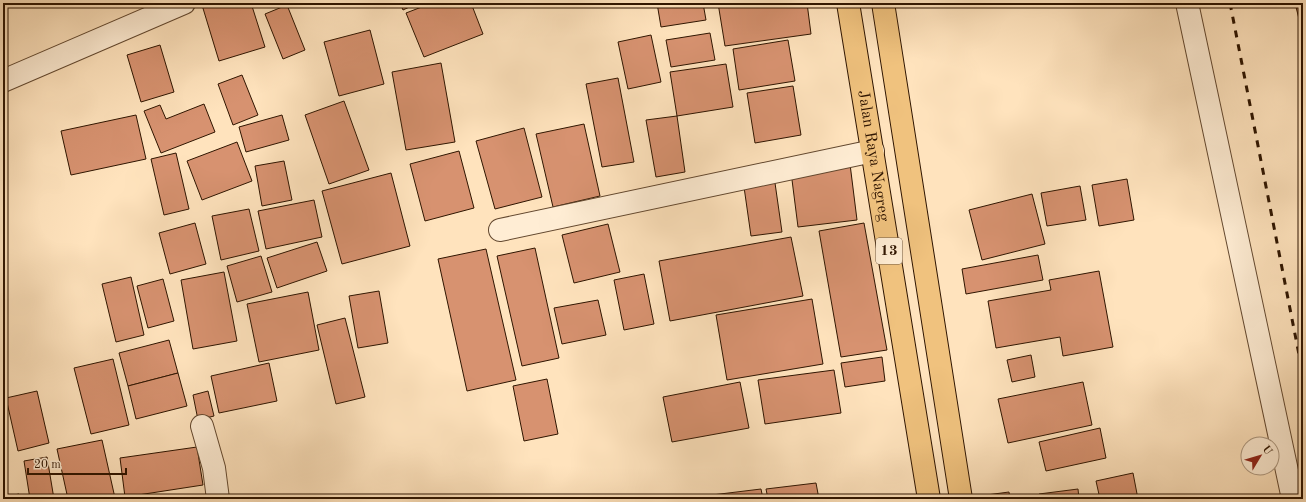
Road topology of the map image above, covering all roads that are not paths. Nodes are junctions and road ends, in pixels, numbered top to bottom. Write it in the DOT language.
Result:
graph roads {
  1 [pos="184,3"];
  2 [pos="848,3"];
  3 [pos="883,3"];
  4 [pos="1187,3"];
  5 [pos="3,81"];
  6 [pos="873,152"];
  7 [pos="500,230"];
  8 [pos="202,426"];
  9 [pos="218,499"];
  10 [pos="929,499"];
  11 [pos="961,499"];
  12 [pos="1293,499"];
  1 -- 5 [label="street"];
  2 -- 6 [label="highway, Jalan Raya Nagreg / 13"];
  3 -- 11 [label="highway, Jalan Raya Nagreg / 13"];
  4 -- 12 [label="street"];
  6 -- 7 [label="street"];
  6 -- 10 [label="highway, Jalan Raya Nagreg / 13"];
  8 -- 9 [label="street"];
}
